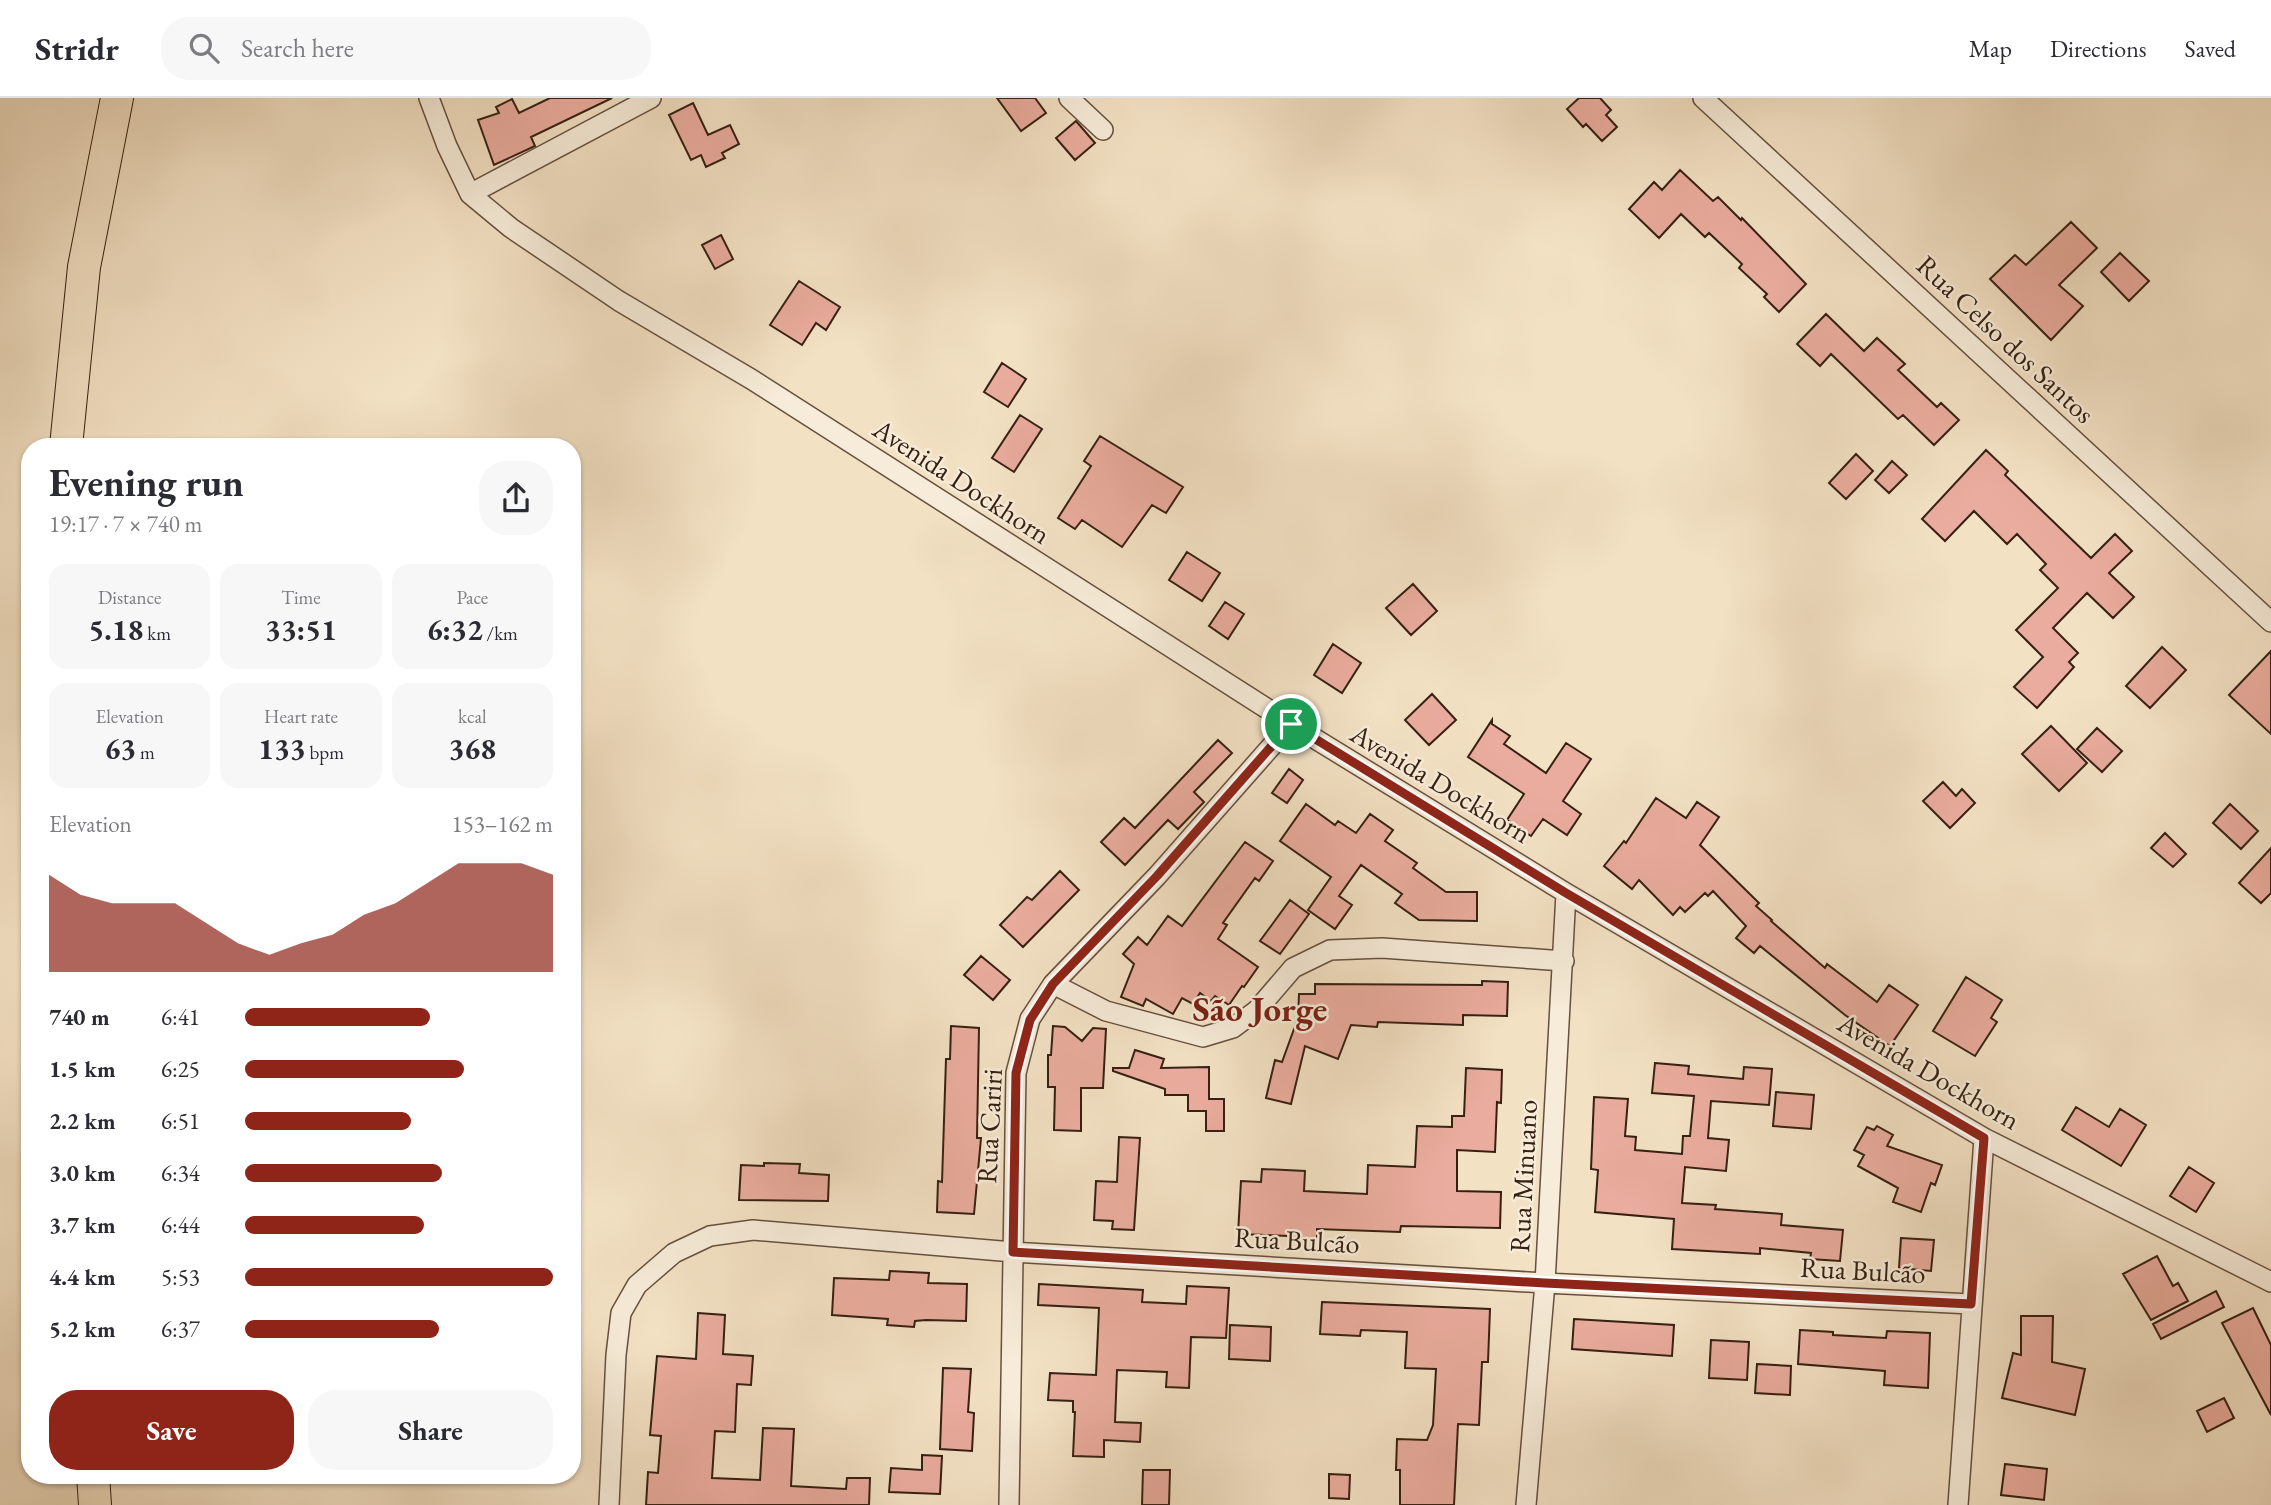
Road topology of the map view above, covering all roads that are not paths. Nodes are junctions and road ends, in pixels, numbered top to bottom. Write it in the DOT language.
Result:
graph roads {
  1 [pos="117,98"];
  2 [pos="429,98"];
  3 [pos="651,98"];
  4 [pos="1069,98"];
  5 [pos="1703,98"];
  6 [pos="1103,130"];
  7 [pos="470,194"];
  8 [pos="67,438"];
  9 [pos="2271,622"];
  10 [pos="1291,724"];
  11 [pos="1566,893"];
  12 [pos="1564,961"];
  13 [pos="1053,984"];
  14 [pos="1984,1138"];
  15 [pos="1013,1252"];
  16 [pos="2271,1282"];
  17 [pos="1545,1283"];
  18 [pos="1971,1304"];
  19 [pos="94,1484"];
  20 [pos="95,1505"];
  21 [pos="609,1505"];
  22 [pos="1009,1505"];
  23 [pos="1526,1505"];
  24 [pos="1958,1505"];
  1 -- 8 [label="main road"];
  2 -- 7 [label="street"];
  3 -- 7 [label="street"];
  4 -- 6 [label="street"];
  5 -- 9 [label="street, Rua Celso dos Santos"];
  7 -- 10 [label="street, Avenida Dockhorn"];
  10 -- 11 [label="street, Avenida Dockhorn"];
  10 -- 13 [label="street, Rua Cariri"];
  11 -- 12 [label="street, Rua Minuano"];
  11 -- 14 [label="street, Avenida Dockhorn"];
  12 -- 13 [label="street"];
  12 -- 17 [label="street, Rua Minuano"];
  13 -- 15 [label="street, Rua Cariri"];
  14 -- 16 [label="street, Avenida Dockhorn"];
  14 -- 18 [label="street"];
  15 -- 17 [label="street, Rua Bulcão"];
  15 -- 21 [label="street, Rua Bulcão"];
  15 -- 22 [label="street, Rua Cariri"];
  17 -- 18 [label="street, Rua Bulcão"];
  17 -- 23 [label="street, Rua Minuano"];
  18 -- 24 [label="street"];
  19 -- 20 [label="main road"];
}
